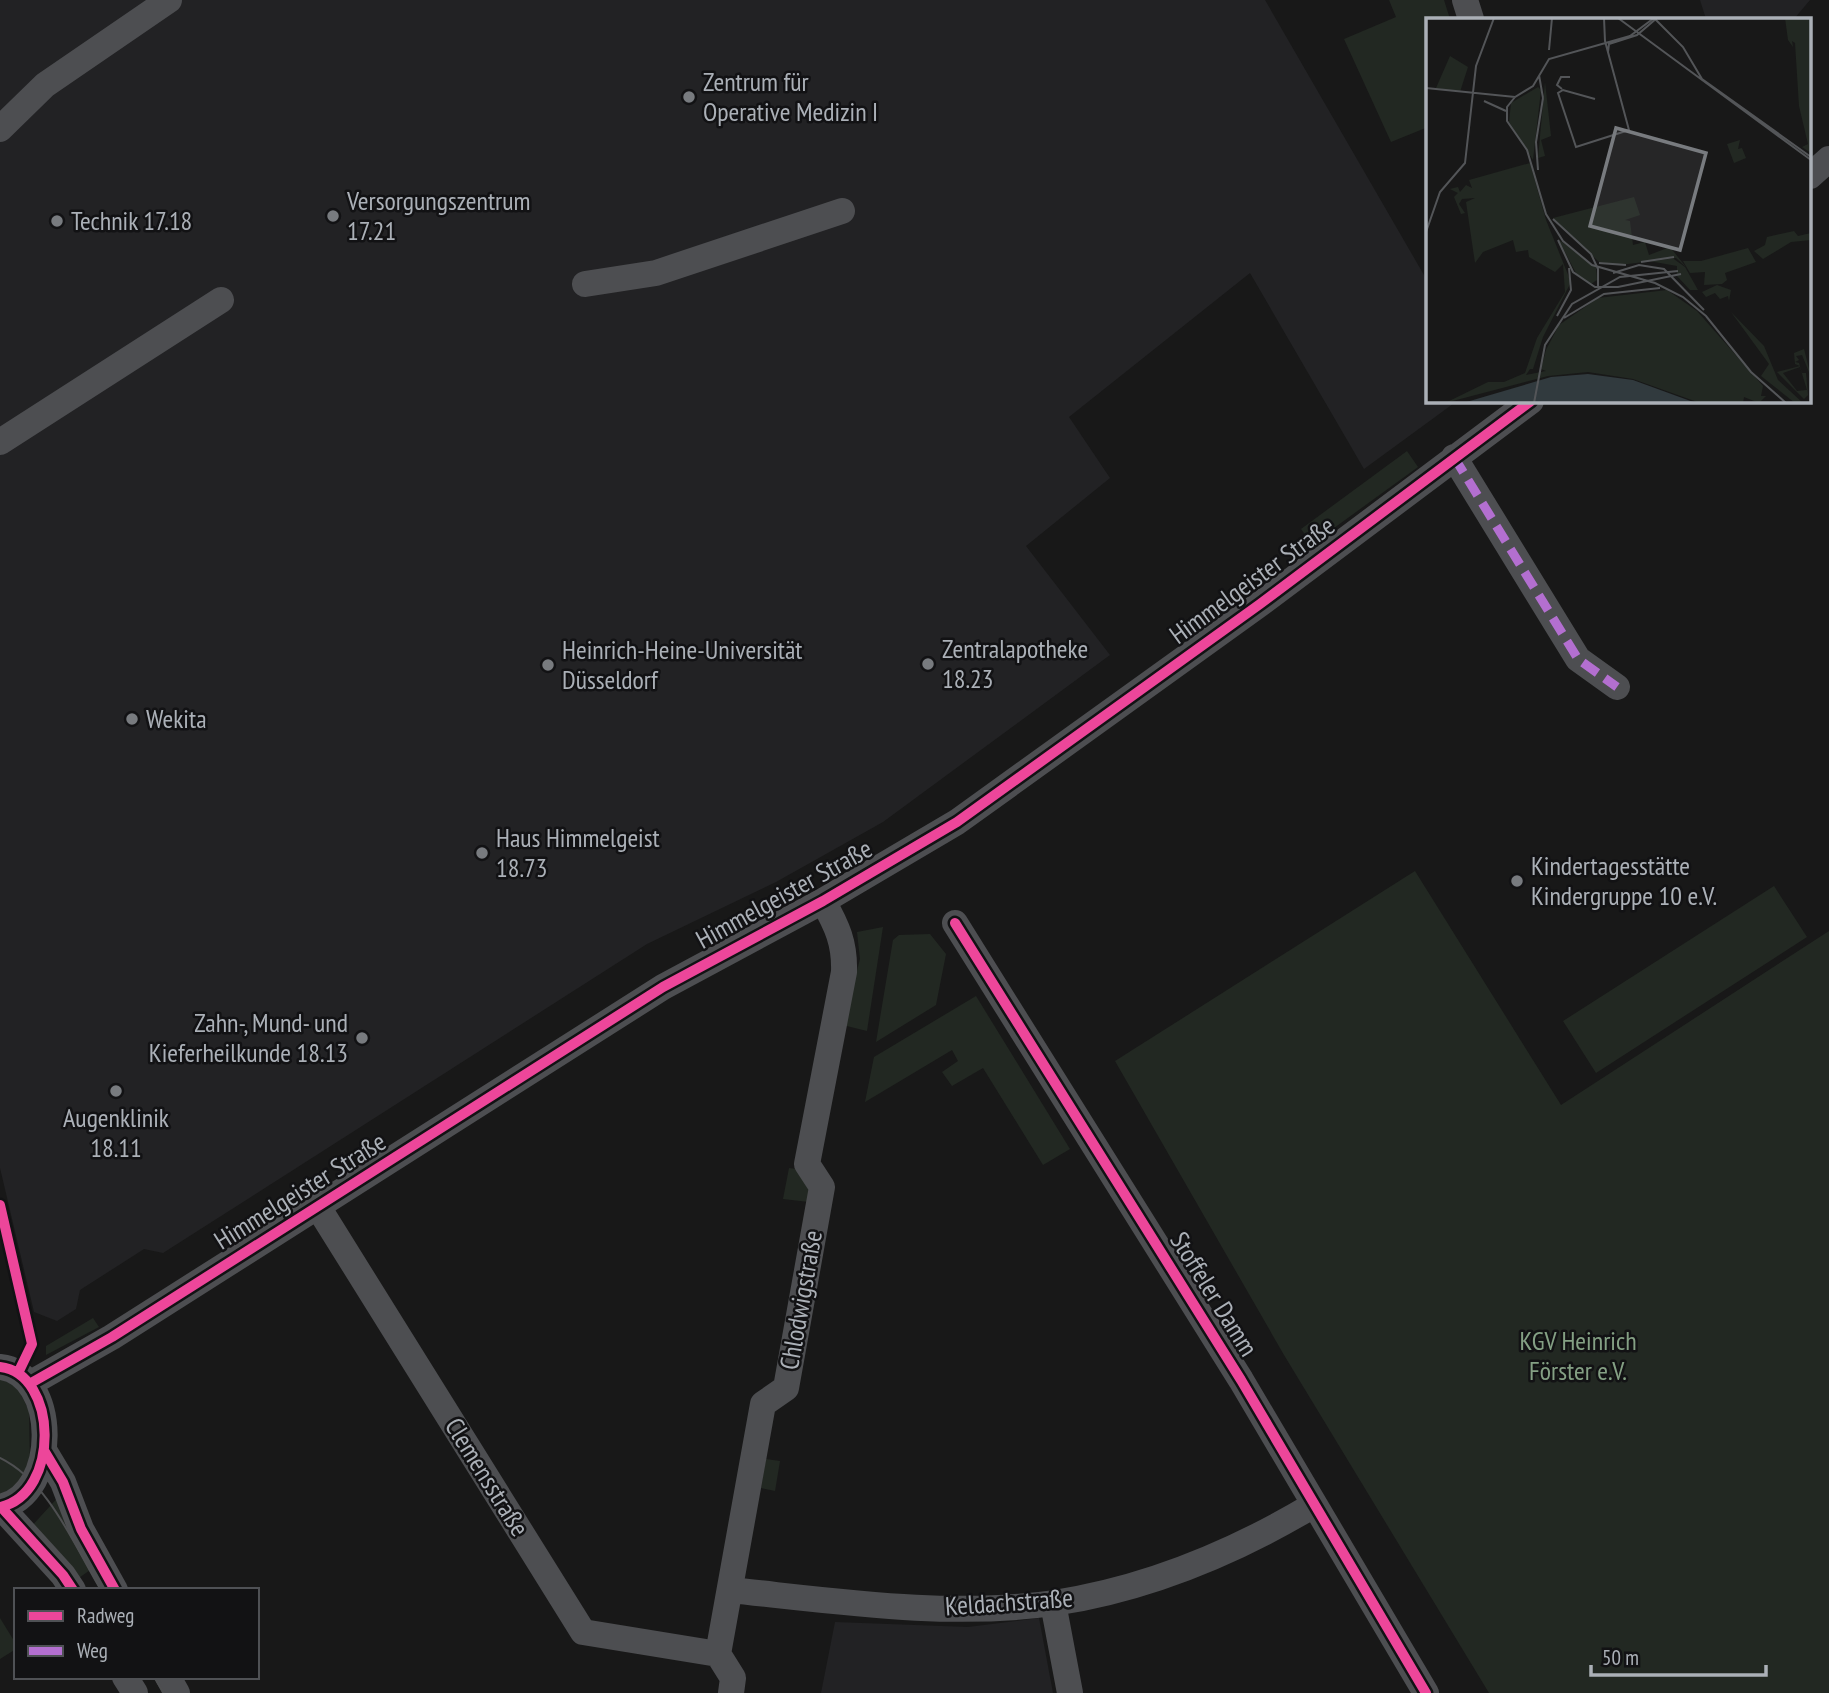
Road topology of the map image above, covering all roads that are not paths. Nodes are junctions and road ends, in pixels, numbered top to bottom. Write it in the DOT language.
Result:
graph roads {
  1 [pos="169,0"];
  2 [pos="1465,0"];
  3 [pos="1471,18"];
  4 [pos="4,118"];
  5 [pos="1829,159"];
  6 [pos="1812,174"];
  7 [pos="842,211"];
  8 [pos="585,284"];
  9 [pos="221,300"];
  10 [pos="1530,402"];
  11 [pos="0,442"];
  12 [pos="1454,457"];
  13 [pos="1617,687"];
  14 [pos="823,901"];
  15 [pos="955,923"];
  16 [pos="318,1207"];
  17 [pos="0,1367"];
  18 [pos="31,1383"];
  19 [pos="45,1452"];
  20 [pos="1312,1506"];
  21 [pos="1,1507"];
  22 [pos="71,1588"];
  23 [pos="114,1588"];
  24 [pos="730,1590"];
  25 [pos="1053,1603"];
  26 [pos="718,1654"];
  27 [pos="731,1693"];
  28 [pos="1070,1693"];
  29 [pos="1426,1693"];
  1 -- 4 [label="street"];
  2 -- 3 [label="street"];
  5 -- 6 [label="street"];
  7 -- 8 [label="street"];
  9 -- 11 [label="street"];
  10 -- 12 [label="street, Himmelgeister Straße"];
  12 -- 13 [label="street"];
  12 -- 14 [label="street, Himmelgeister Straße"];
  14 -- 16 [label="street, Himmelgeister Straße"];
  14 -- 24 [label="street, Chlodwigstraße"];
  15 -- 20 [label="street, Stoffeler Damm"];
  16 -- 18 [label="street, Himmelgeister Straße"];
  16 -- 26 [label="street, Clemensstraße"];
  17 -- 18 [label="street"];
  18 -- 19 [label="street"];
  19 -- 21 [label="street"];
  19 -- 23 [label="street"];
  20 -- 25 [label="street, Keldachstraße"];
  20 -- 29 [label="street, Stoffeler Damm"];
  21 -- 22 [label="street"];
  24 -- 25 [label="street, Keldachstraße"];
  24 -- 26 [label="street, Chlodwigstraße"];
  25 -- 28 [label="street"];
  26 -- 27 [label="street"];
}
